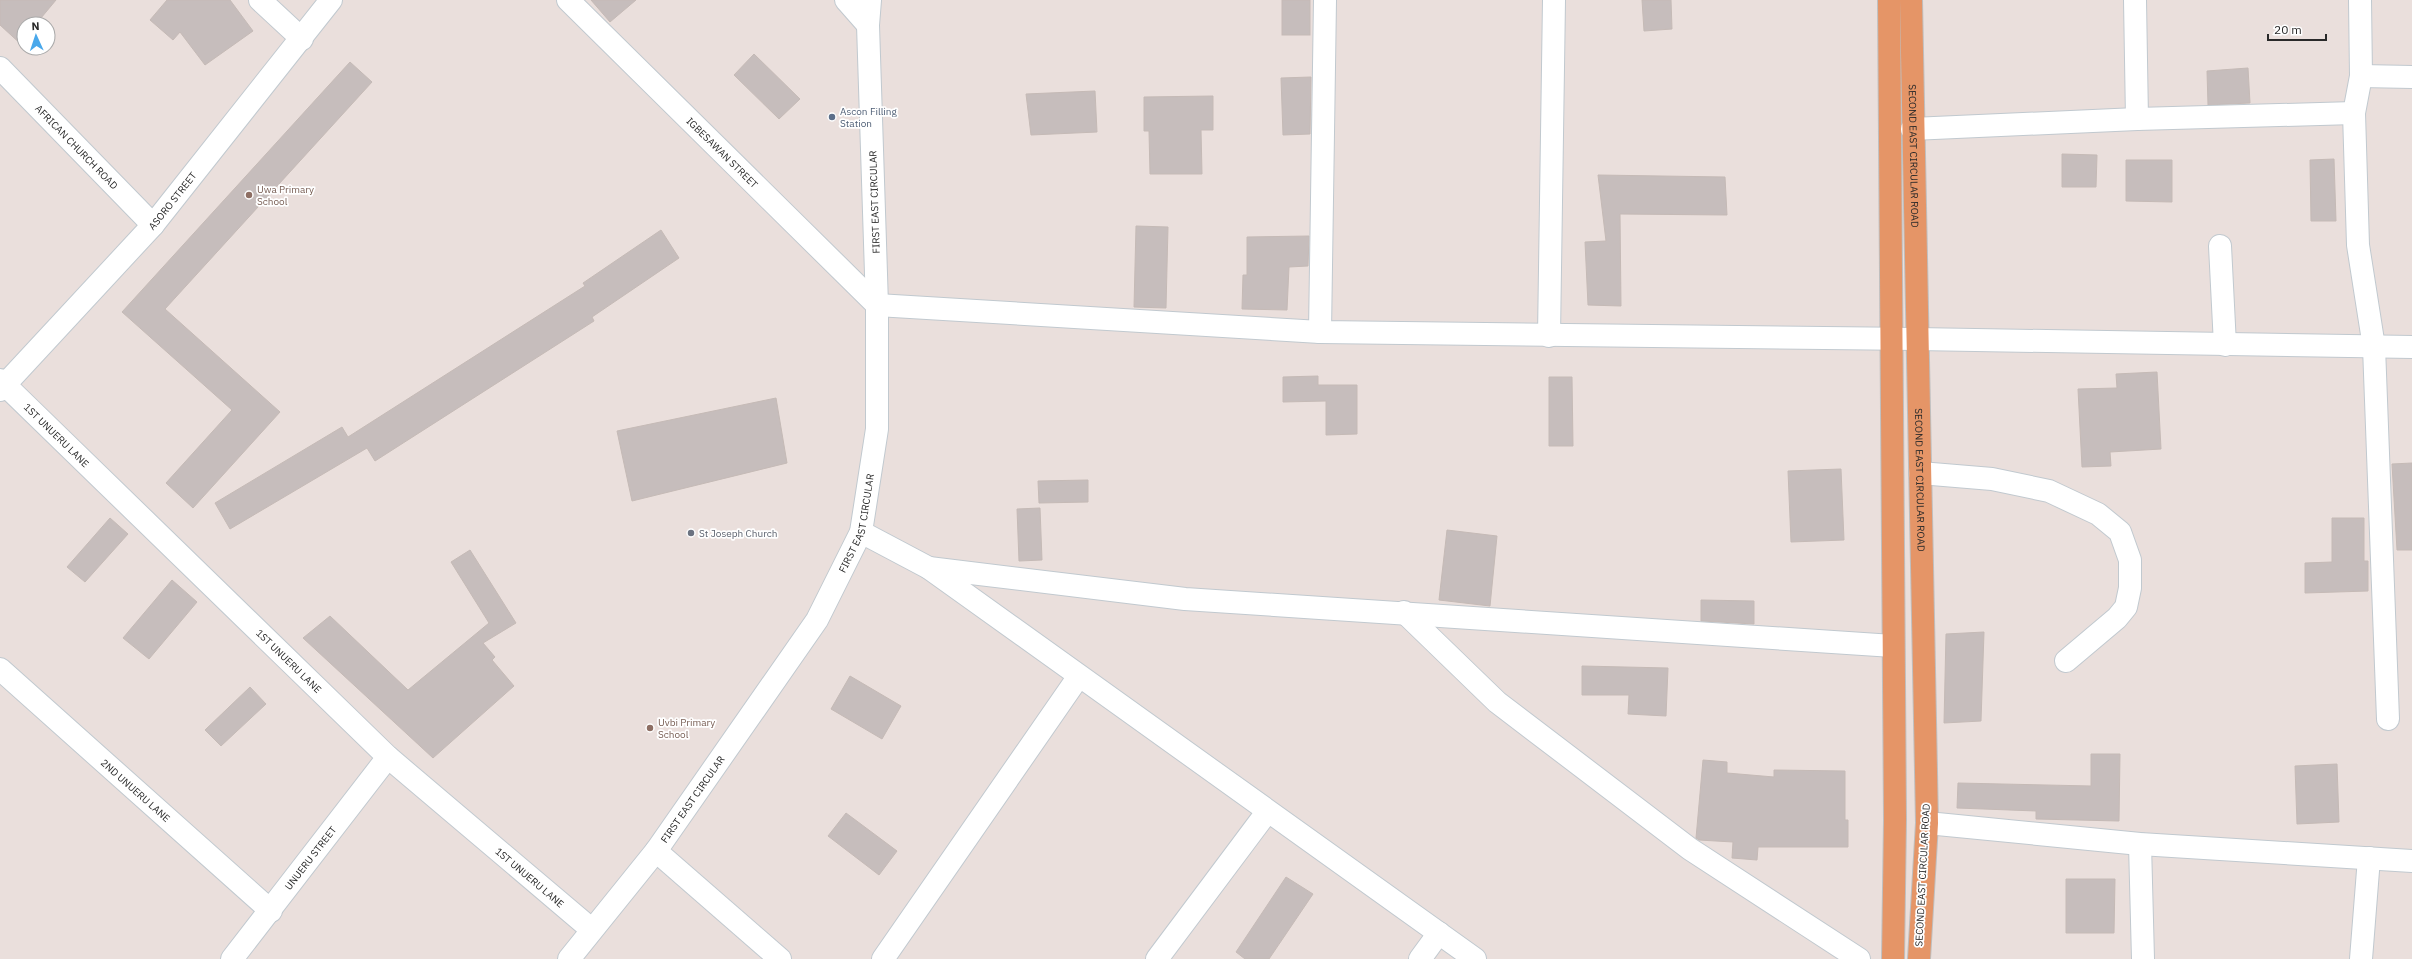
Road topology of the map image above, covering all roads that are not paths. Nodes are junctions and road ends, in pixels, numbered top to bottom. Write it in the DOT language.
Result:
graph roads {
  1 [pos="260,0"];
  2 [pos="331,0"];
  3 [pos="568,0"];
  4 [pos="846,0"];
  5 [pos="870,0"];
  6 [pos="1325,0"];
  7 [pos="1554,0"];
  8 [pos="1888,0"];
  9 [pos="1911,0"];
  10 [pos="2135,0"];
  11 [pos="2360,0"];
  12 [pos="868,25"];
  13 [pos="302,38"];
  14 [pos="0,68"];
  15 [pos="2361,76"];
  16 [pos="2412,77"];
  17 [pos="2354,113"];
  18 [pos="2137,119"];
  19 [pos="1912,129"];
  20 [pos="153,225"];
  21 [pos="2220,246"];
  22 [pos="877,305"];
  23 [pos="1320,332"];
  24 [pos="1549,336"];
  25 [pos="1890,338"];
  26 [pos="1916,338"];
  27 [pos="2225,345"];
  28 [pos="2374,347"];
  29 [pos="2412,347"];
  30 [pos="2,385"];
  31 [pos="1920,473"];
  32 [pos="861,532"];
  33 [pos="929,568"];
  34 [pos="1404,612"];
  35 [pos="1892,646"];
  36 [pos="2066,661"];
  37 [pos="0,669"];
  38 [pos="1079,676"];
  39 [pos="2388,719"];
  40 [pos="388,757"];
  41 [pos="1267,812"];
  42 [pos="1927,823"];
  43 [pos="2140,844"];
  44 [pos="656,851"];
  45 [pos="2369,858"];
  46 [pos="2412,861"];
  47 [pos="271,911"];
  48 [pos="591,929"];
  49 [pos="1439,933"];
  50 [pos="232,959"];
  51 [pos="569,959"];
  52 [pos="780,959"];
  53 [pos="883,959"];
  54 [pos="1156,959"];
  55 [pos="1420,959"];
  56 [pos="1475,959"];
  57 [pos="1859,959"];
  58 [pos="1893,959"];
  59 [pos="1918,959"];
  60 [pos="2143,959"];
  61 [pos="2361,959"];
  1 -- 13 [label="street"];
  2 -- 13 [label="street, ASORO STREET"];
  3 -- 22 [label="street, IGBESAWAN STREET"];
  4 -- 12 [label="street"];
  5 -- 12 [label="street, FIRST EAST CIRCULAR"];
  6 -- 23 [label="street"];
  7 -- 24 [label="street"];
  8 -- 25 [label="main road"];
  9 -- 19 [label="main road, SECOND EAST CIRCULAR ROAD"];
  10 -- 18 [label="street"];
  11 -- 15 [label="street"];
  12 -- 22 [label="street, FIRST EAST CIRCULAR"];
  13 -- 20 [label="street, ASORO STREET"];
  14 -- 20 [label="street, AFRICAN CHURCH ROAD"];
  15 -- 16 [label="street"];
  15 -- 17 [label="street"];
  17 -- 18 [label="street"];
  17 -- 28 [label="street"];
  18 -- 19 [label="street"];
  19 -- 26 [label="main road, SECOND EAST CIRCULAR ROAD"];
  20 -- 30 [label="street, ASORO STREET"];
  21 -- 27 [label="street"];
  22 -- 23 [label="street"];
  22 -- 32 [label="street, FIRST EAST CIRCULAR"];
  23 -- 24 [label="street"];
  24 -- 25 [label="street"];
  25 -- 26 [label="street"];
  25 -- 35 [label="main road"];
  26 -- 27 [label="street"];
  26 -- 31 [label="main road, SECOND EAST CIRCULAR ROAD"];
  27 -- 28 [label="street"];
  28 -- 29 [label="street"];
  28 -- 39 [label="street"];
  30 -- 40 [label="street, 1ST UNUERU LANE"];
  31 -- 36 [label="street"];
  31 -- 42 [label="main road, SECOND EAST CIRCULAR ROAD"];
  32 -- 33 [label="street"];
  32 -- 44 [label="street, FIRST EAST CIRCULAR"];
  33 -- 34 [label="street"];
  33 -- 38 [label="street"];
  34 -- 35 [label="street"];
  34 -- 57 [label="street"];
  35 -- 58 [label="main road"];
  37 -- 47 [label="street, 2ND UNUERU LANE"];
  38 -- 41 [label="street"];
  38 -- 53 [label="street"];
  40 -- 47 [label="street, UNUERU STREET"];
  40 -- 48 [label="street, 1ST UNUERU LANE"];
  41 -- 49 [label="street"];
  41 -- 54 [label="street"];
  42 -- 43 [label="street"];
  42 -- 59 [label="main road, SECOND EAST CIRCULAR ROAD"];
  43 -- 45 [label="street"];
  43 -- 60 [label="street"];
  44 -- 48 [label="street, FIRST EAST CIRCULAR"];
  44 -- 52 [label="street"];
  45 -- 46 [label="street"];
  45 -- 61 [label="street"];
  47 -- 50 [label="street, UNUERU STREET"];
  48 -- 51 [label="street, FIRST EAST CIRCULAR"];
  49 -- 55 [label="street"];
  49 -- 56 [label="street"];
}
